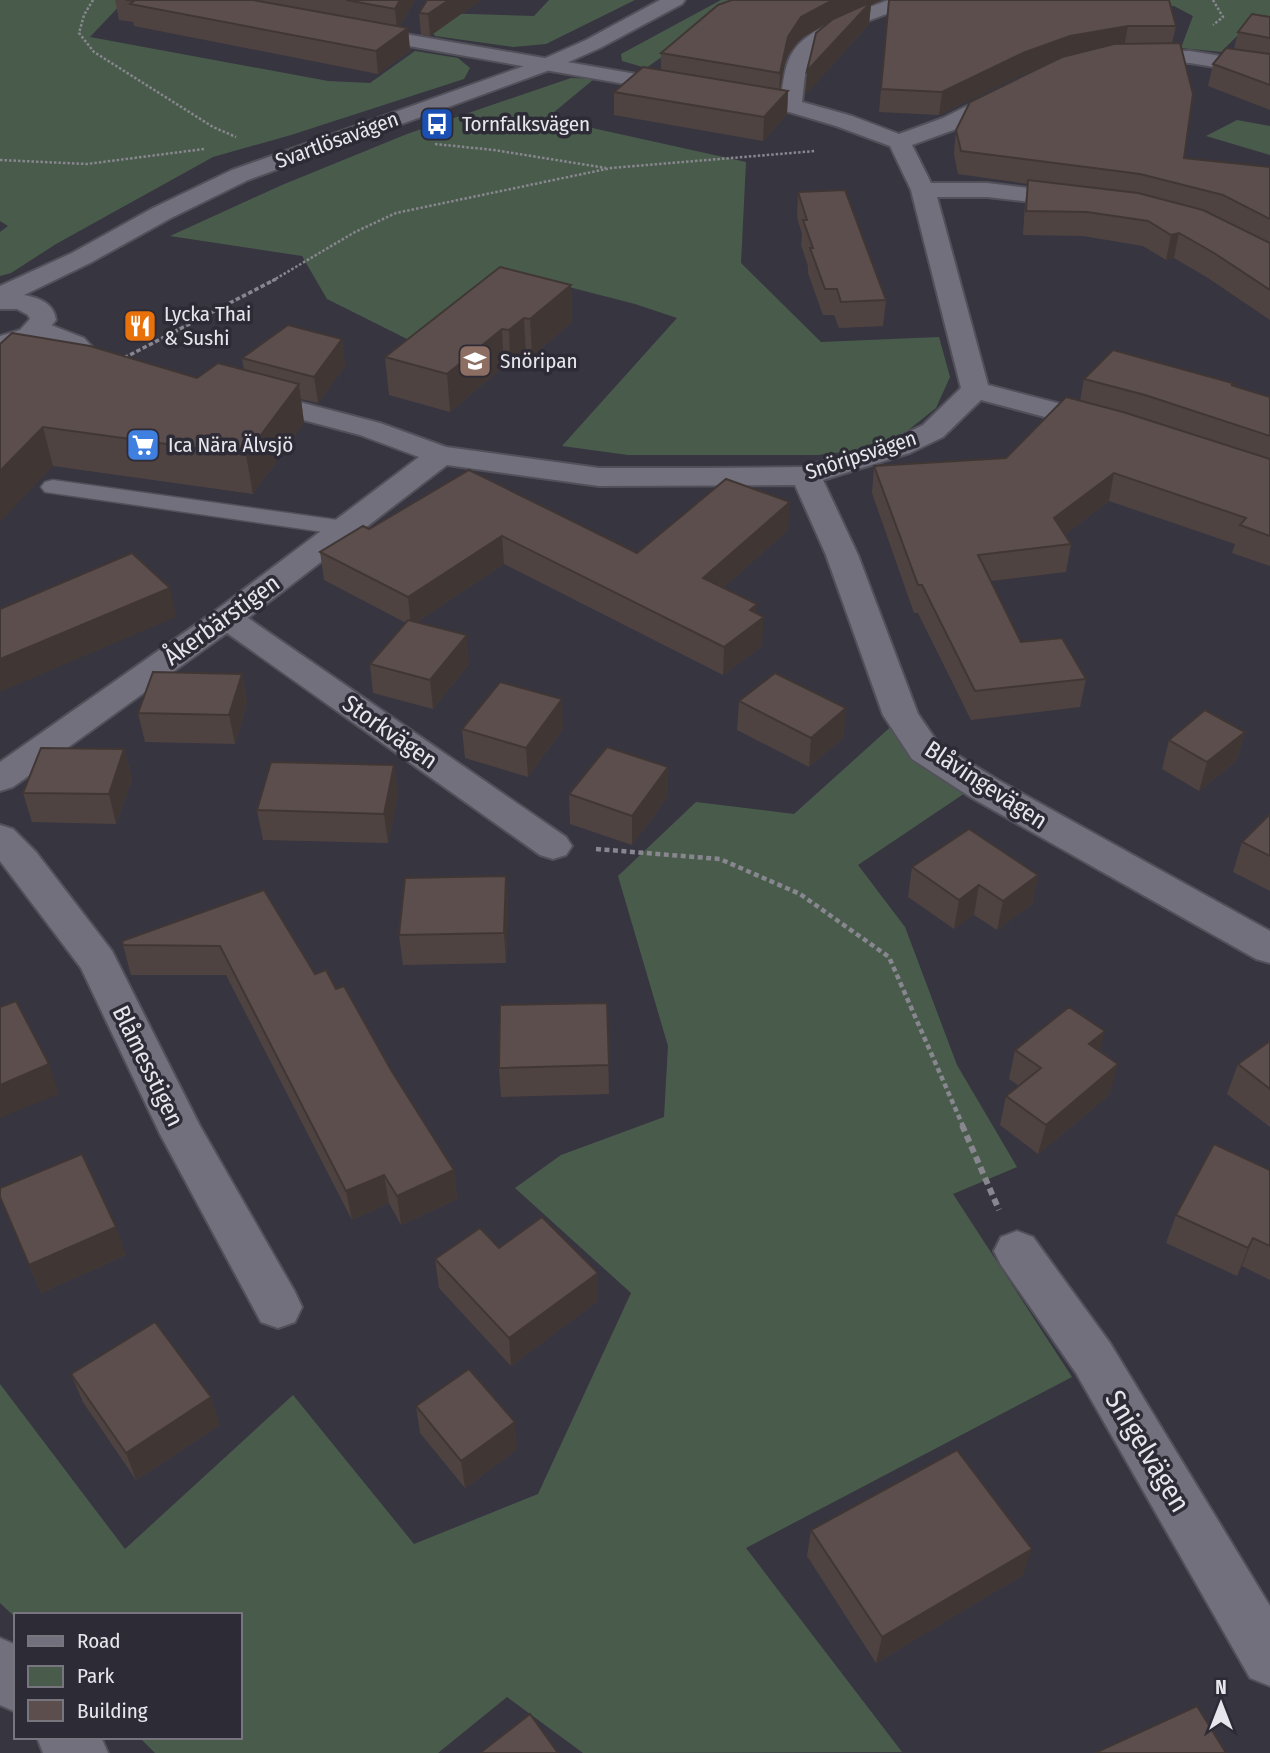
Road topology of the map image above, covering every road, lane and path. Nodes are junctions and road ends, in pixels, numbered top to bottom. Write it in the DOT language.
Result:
graph roads {
  1 [pos="93,0"];
  2 [pos="675,0"];
  3 [pos="907,0"];
  4 [pos="416,20"];
  5 [pos="338,29"];
  6 [pos="404,41"];
  7 [pos="1115,59"];
  8 [pos="548,64"];
  9 [pos="1270,70"];
  10 [pos="1027,85"];
  11 [pos="791,106"];
  12 [pos="899,142"];
  13 [pos="250,144"];
  14 [pos="432,144"];
  15 [pos="282,159"];
  16 [pos="0,160"];
  17 [pos="611,169"];
  18 [pos="923,190"];
  19 [pos="1104,203"];
  20 [pos="81,258"];
  21 [pos="0,298"];
  22 [pos="37,317"];
  23 [pos="7,343"];
  24 [pos="82,351"];
  25 [pos="117,361"];
  26 [pos="224,390"];
  27 [pos="975,390"];
  28 [pos="1128,430"];
  29 [pos="441,455"];
  30 [pos="806,476"];
  31 [pos="53,487"];
  32 [pos="345,528"];
  33 [pos="227,618"];
  34 [pos="0,779"];
  35 [pos="0,838"];
  36 [pos="553,845"];
  37 [pos="1270,949"];
  38 [pos="1017,1251"];
  39 [pos="278,1307"];
  40 [pos="1270,1658"];
  41 [pos="0,1666"];
  42 [pos="14,1682"];
  43 [pos="67,1739"];
  44 [pos="79,1753"];
  1 -- 13 [label="path"];
  2 -- 8 [label="street, Svartlösavägen"];
  3 -- 11 [label="street"];
  4 -- 6 [label="street"];
  5 -- 6 [label="street"];
  6 -- 8 [label="street"];
  7 -- 9 [label="street"];
  8 -- 11 [label="street"];
  8 -- 15 [label="street, Svartlösavägen"];
  10 -- 12 [label="street"];
  11 -- 12 [label="street"];
  12 -- 17 [label="path"];
  12 -- 18 [label="street"];
  13 -- 15 [label="path"];
  13 -- 16 [label="path"];
  14 -- 17 [label="path"];
  15 -- 20 [label="street, Svartlösavägen"];
  17 -- 25 [label="path"];
  18 -- 19 [label="street"];
  18 -- 27 [label="street"];
  20 -- 21 [label="street, Svartlösavägen"];
  20 -- 22 [label="street, Svartlösavägen"];
  21 -- 22 [label="street"];
  22 -- 23 [label="street, Svartlösavägen"];
  22 -- 24 [label="street"];
  23 -- 24 [label="street"];
  24 -- 25 [label="street"];
  26 -- 29 [label="street, Snöripsvägen"];
  27 -- 28 [label="street"];
  27 -- 30 [label="street, Snöripsvägen"];
  29 -- 30 [label="street, Snöripsvägen"];
  29 -- 32 [label="street, Åkerbärstigen"];
  30 -- 37 [label="street, Blåvingevägen"];
  31 -- 32 [label="lane"];
  32 -- 33 [label="street, Åkerbärstigen"];
  33 -- 34 [label="street, Åkerbärstigen"];
  33 -- 36 [label="street, Storkvägen"];
  35 -- 39 [label="street, Blåmesstigen"];
  36 -- 38 [label="path"];
  38 -- 40 [label="street, Snigelvägen"];
  41 -- 42 [label="street"];
  43 -- 44 [label="street"];
}
